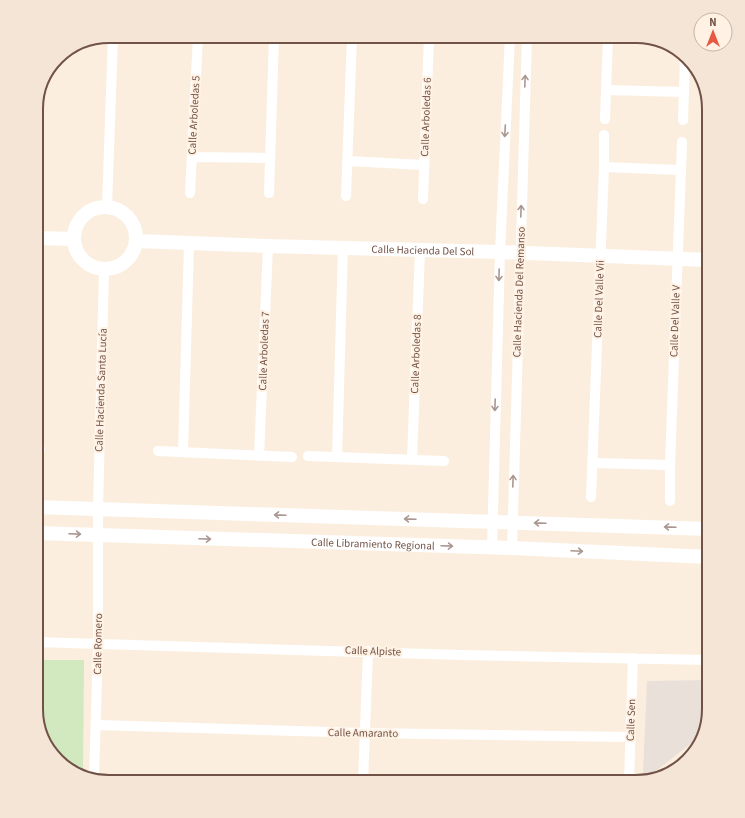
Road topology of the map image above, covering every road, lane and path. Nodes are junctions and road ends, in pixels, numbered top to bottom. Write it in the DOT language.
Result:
graph roads {
  1 [pos="113,43"];
  2 [pos="198,43"];
  3 [pos="274,43"];
  4 [pos="352,43"];
  5 [pos="429,43"];
  6 [pos="510,43"];
  7 [pos="527,43"];
  8 [pos="608,43"];
  9 [pos="685,65"];
  10 [pos="606,90"];
  11 [pos="684,92"];
  12 [pos="605,119"];
  13 [pos="683,120"];
  14 [pos="604,135"];
  15 [pos="682,142"];
  16 [pos="192,157"];
  17 [pos="270,158"];
  18 [pos="348,161"];
  19 [pos="424,165"];
  20 [pos="604,167"];
  21 [pos="680,170"];
  22 [pos="190,193"];
  23 [pos="269,194"];
  24 [pos="346,196"];
  25 [pos="423,199"];
  26 [pos="107,206"];
  27 [pos="43,238"];
  28 [pos="73,239"];
  29 [pos="137,242"];
  30 [pos="190,244"];
  31 [pos="268,246"];
  32 [pos="343,248"];
  33 [pos="420,250"];
  34 [pos="500,252"];
  35 [pos="520,253"];
  36 [pos="601,256"];
  37 [pos="677,259"];
  38 [pos="702,260"];
  39 [pos="104,270"];
  40 [pos="158,451"];
  41 [pos="183,452"];
  42 [pos="259,456"];
  43 [pos="308,456"];
  44 [pos="337,456"];
  45 [pos="292,457"];
  46 [pos="412,459"];
  47 [pos="444,461"];
  48 [pos="593,463"];
  49 [pos="670,465"];
  50 [pos="591,497"];
  51 [pos="670,501"];
  52 [pos="43,507"];
  53 [pos="98,509"];
  54 [pos="492,522"];
  55 [pos="512,522"];
  56 [pos="702,529"];
  57 [pos="43,533"];
  58 [pos="98,535"];
  59 [pos="492,548"];
  60 [pos="512,548"];
  61 [pos="702,557"];
  62 [pos="43,642"];
  63 [pos="98,644"];
  64 [pos="368,651"];
  65 [pos="633,658"];
  66 [pos="702,660"];
  67 [pos="96,725"];
  68 [pos="365,734"];
  69 [pos="630,737"];
  70 [pos="94,773"];
  71 [pos="363,775"];
  72 [pos="629,775"];
  1 -- 26 [label="street"];
  2 -- 16 [label="street, Calle Arboledas 5"];
  3 -- 17 [label="street"];
  4 -- 18 [label="street"];
  5 -- 19 [label="street, Calle Arboledas 6"];
  6 -- 34 [label="street, Calle Hacienda Del Remanso, one-way"];
  35 -- 7 [label="street, Calle Hacienda Del Remanso, one-way"];
  8 -- 10 [label="street"];
  9 -- 11 [label="street"];
  10 -- 11 [label="street"];
  10 -- 12 [label="street"];
  11 -- 13 [label="street"];
  14 -- 20 [label="street, Calle Del Valle Vii"];
  15 -- 21 [label="street, Calle Del Valle V"];
  16 -- 17 [label="street"];
  16 -- 22 [label="street, Calle Arboledas 5"];
  17 -- 23 [label="street"];
  18 -- 19 [label="street"];
  18 -- 24 [label="street"];
  19 -- 25 [label="street, Calle Arboledas 6"];
  20 -- 21 [label="street"];
  20 -- 36 [label="street, Calle Del Valle Vii"];
  21 -- 37 [label="street, Calle Del Valle V"];
  26 -- 28 [label="street"];
  26 -- 29 [label="street"];
  27 -- 28 [label="street"];
  28 -- 39 [label="street"];
  29 -- 30 [label="street, Calle Hacienda Del Sol"];
  29 -- 39 [label="street"];
  30 -- 31 [label="street, Calle Hacienda Del Sol"];
  30 -- 41 [label="street"];
  31 -- 32 [label="street, Calle Hacienda Del Sol"];
  31 -- 42 [label="street, Calle Arboledas 7"];
  32 -- 33 [label="street, Calle Hacienda Del Sol"];
  32 -- 44 [label="street"];
  33 -- 34 [label="street, Calle Hacienda Del Sol"];
  33 -- 46 [label="street, Calle Arboledas 8"];
  34 -- 35 [label="street, Calle Hacienda Del Sol"];
  34 -- 54 [label="street, Calle Hacienda Del Remanso, one-way"];
  35 -- 36 [label="street, Calle Hacienda Del Sol"];
  55 -- 35 [label="street, Calle Hacienda Del Remanso, one-way"];
  36 -- 37 [label="street, Calle Hacienda Del Sol"];
  36 -- 48 [label="street, Calle Del Valle Vii"];
  37 -- 38 [label="street, Calle Hacienda Del Sol"];
  37 -- 49 [label="street, Calle Del Valle V"];
  39 -- 53 [label="street, Calle Hacienda Santa Lucía"];
  40 -- 41 [label="street"];
  41 -- 42 [label="street"];
  42 -- 45 [label="street"];
  43 -- 44 [label="street"];
  44 -- 46 [label="street"];
  46 -- 47 [label="street"];
  48 -- 49 [label="street"];
  48 -- 50 [label="street, Calle Del Valle Vii"];
  49 -- 51 [label="street, Calle Del Valle V"];
  52 -- 53 [label="street"];
  54 -- 53 [label="street, one-way"];
  53 -- 58 [label="street, Calle Romero"];
  54 -- 55 [label="street"];
  54 -- 59 [label="street, Calle Hacienda Del Remanso"];
  56 -- 55 [label="street, one-way"];
  55 -- 60 [label="street, Calle Hacienda Del Remanso"];
  57 -- 58 [label="street, Calle Libramiento Regional, one-way"];
  58 -- 59 [label="street, Calle Libramiento Regional, one-way"];
  58 -- 63 [label="street, Calle Romero"];
  59 -- 60 [label="street, Calle Libramiento Regional"];
  60 -- 61 [label="street, Calle Libramiento Regional, one-way"];
  62 -- 63 [label="street, Calle Alpiste"];
  63 -- 64 [label="street, Calle Alpiste"];
  63 -- 67 [label="street, Calle Romero"];
  64 -- 65 [label="street, Calle Alpiste"];
  64 -- 68 [label="street"];
  65 -- 66 [label="street, Calle Alpiste"];
  65 -- 69 [label="street, Calle Sen"];
  67 -- 68 [label="street, Calle Amaranto"];
  67 -- 70 [label="street, Calle Romero"];
  68 -- 69 [label="street, Calle Amaranto"];
  68 -- 71 [label="street"];
  69 -- 72 [label="street, Calle Sen"];
}
